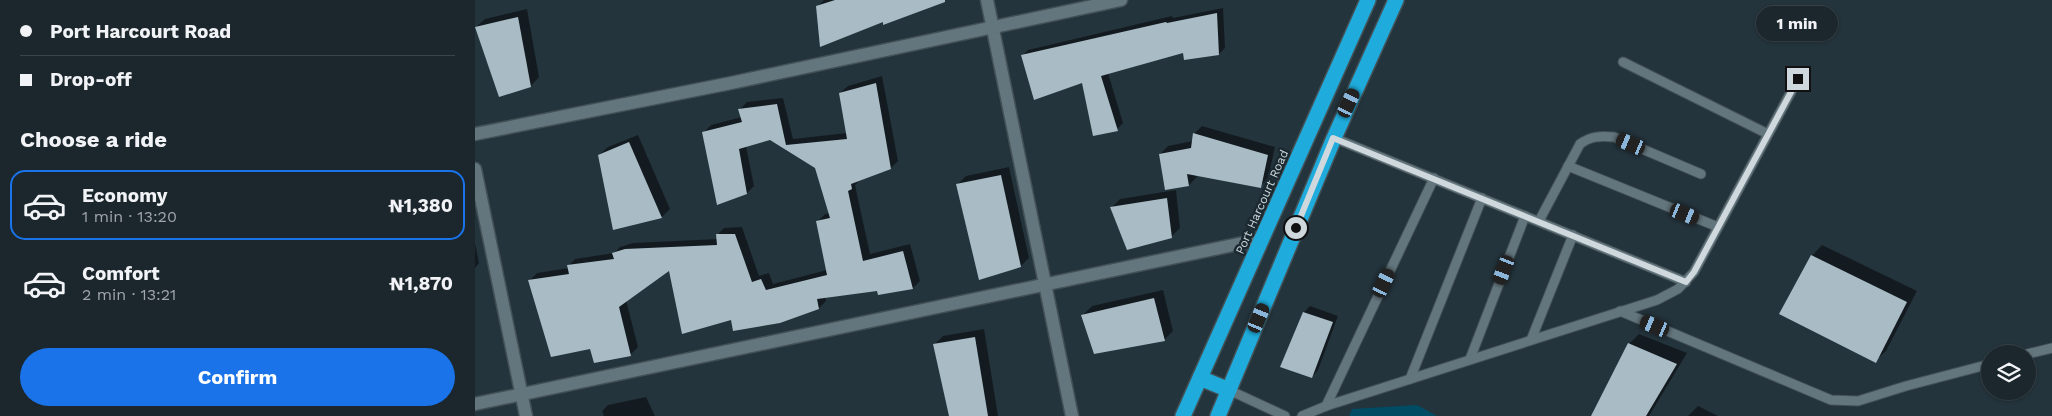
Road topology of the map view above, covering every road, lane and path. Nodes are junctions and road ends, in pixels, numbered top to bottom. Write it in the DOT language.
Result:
graph roads {
  1 [pos="987,0"];
  2 [pos="1121,0"];
  3 [pos="1368,0"];
  4 [pos="1397,0"];
  5 [pos="993,27"];
  6 [pos="1623,62"];
  7 [pos="1798,79"];
  8 [pos="475,134"];
  9 [pos="1768,134"];
  10 [pos="1333,138"];
  11 [pos="1568,166"];
  12 [pos="475,169"];
  13 [pos="1701,174"];
  14 [pos="1434,178"];
  15 [pos="1482,198"];
  16 [pos="1525,216"];
  17 [pos="1539,221"];
  18 [pos="1718,227"];
  19 [pos="1573,235"];
  20 [pos="1262,239"];
  21 [pos="1686,282"];
  22 [pos="1046,284"];
  23 [pos="1620,311"];
  24 [pos="1531,340"];
  25 [pos="2052,348"];
  26 [pos="2036,352"];
  27 [pos="1470,359"];
  28 [pos="1981,366"];
  29 [pos="1200,378"];
  30 [pos="1410,379"];
  31 [pos="1229,390"];
  32 [pos="522,394"];
  33 [pos="475,404"];
  34 [pos="1326,406"];
  35 [pos="526,416"];
  36 [pos="1072,416"];
  37 [pos="1183,416"];
  38 [pos="1218,416"];
  39 [pos="1285,416"];
  40 [pos="1302,416"];
  1 -- 5 [label="street"];
  2 -- 5 [label="street"];
  3 -- 20 [label="highway, Port Harcourt Road"];
  4 -- 10 [label="highway"];
  5 -- 8 [label="street"];
  5 -- 22 [label="street"];
  6 -- 9 [label="lane"];
  7 -- 9 [label="lane"];
  9 -- 18 [label="lane"];
  10 -- 14 [label="lane"];
  10 -- 31 [label="highway"];
  11 -- 13 [label="lane"];
  11 -- 17 [label="lane"];
  11 -- 18 [label="lane"];
  12 -- 32 [label="street"];
  14 -- 15 [label="lane"];
  14 -- 34 [label="lane"];
  15 -- 16 [label="lane"];
  15 -- 30 [label="lane"];
  16 -- 17 [label="lane"];
  16 -- 27 [label="lane"];
  17 -- 19 [label="lane"];
  18 -- 21 [label="lane"];
  19 -- 21 [label="lane"];
  19 -- 24 [label="lane"];
  20 -- 22 [label="street"];
  20 -- 29 [label="highway, Port Harcourt Road"];
  21 -- 23 [label="lane"];
  22 -- 32 [label="street"];
  22 -- 36 [label="street"];
  23 -- 24 [label="lane"];
  23 -- 28 [label="lane"];
  24 -- 27 [label="lane"];
  25 -- 26 [label="lane"];
  27 -- 30 [label="lane"];
  29 -- 31 [label="highway"];
  29 -- 37 [label="highway, Port Harcourt Road"];
  30 -- 34 [label="lane"];
  31 -- 38 [label="highway"];
  31 -- 39 [label="lane"];
  32 -- 33 [label="street"];
  32 -- 35 [label="street"];
  34 -- 40 [label="lane"];
}
